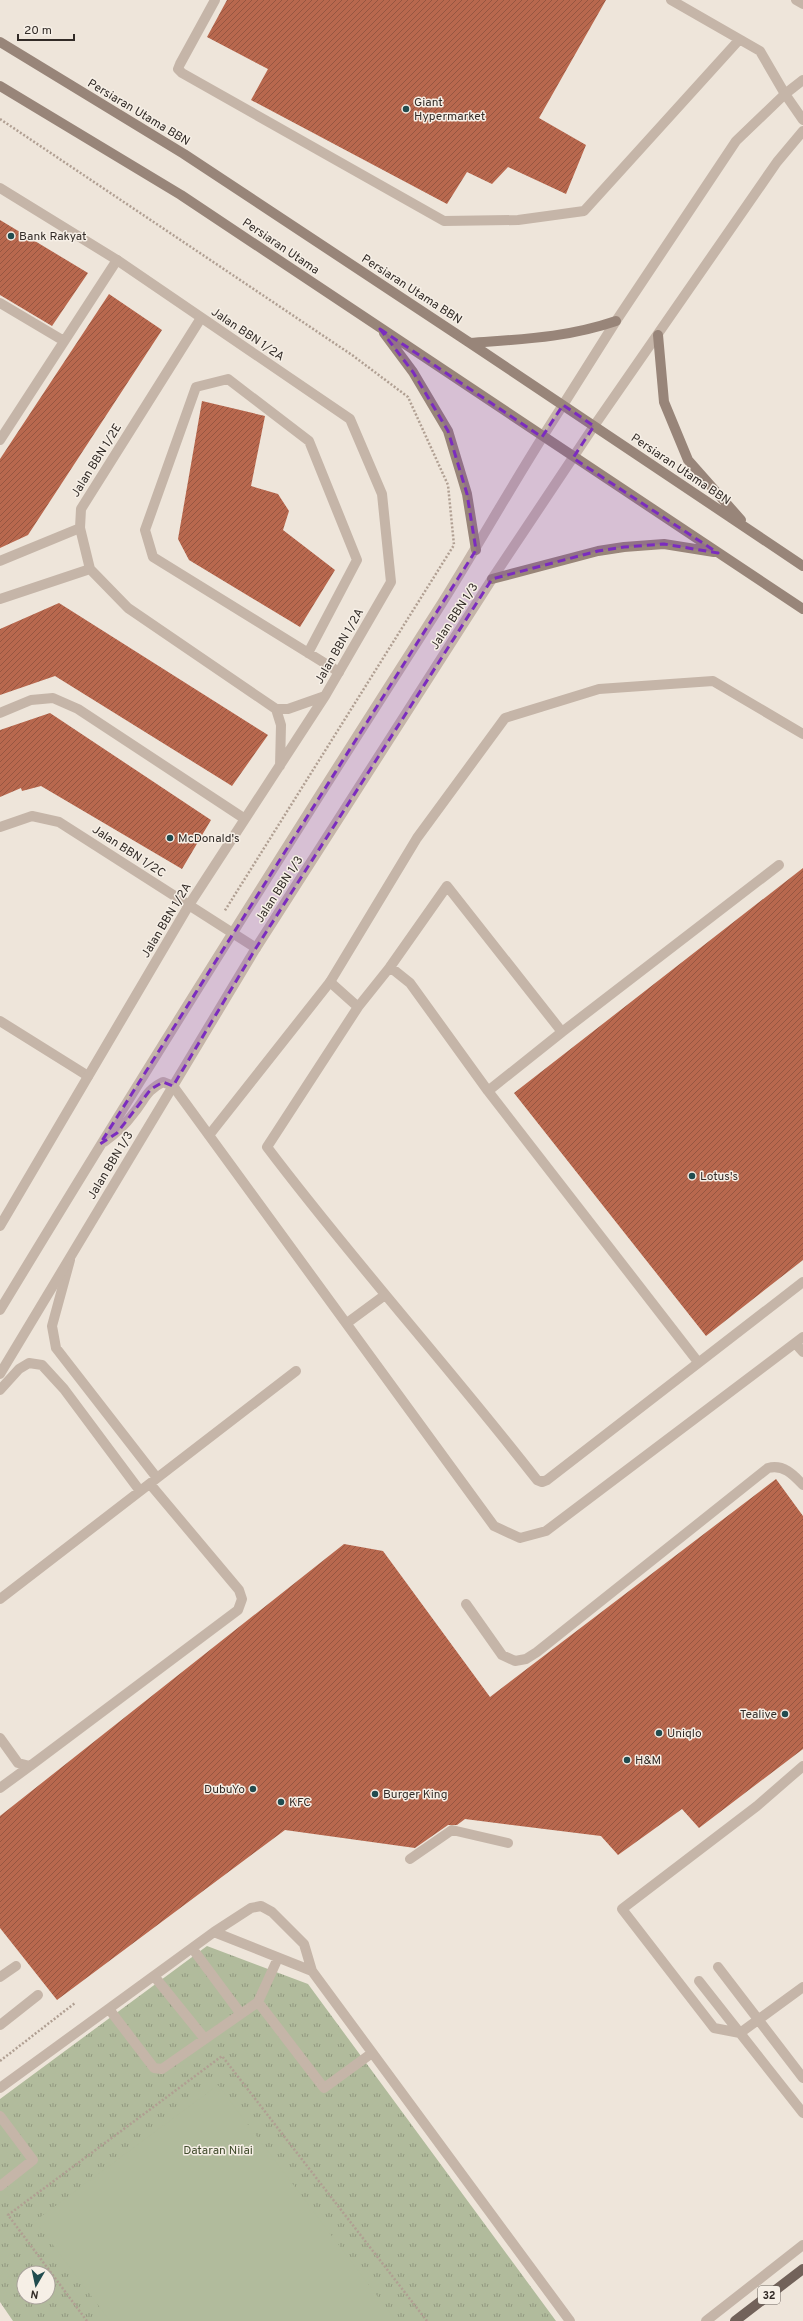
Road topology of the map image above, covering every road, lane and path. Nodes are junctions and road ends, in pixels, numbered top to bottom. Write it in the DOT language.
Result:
graph roads {
  1 [pos="215,0"];
  2 [pos="671,0"];
  3 [pos="796,0"];
  4 [pos="803,4"];
  5 [pos="739,40"];
  6 [pos="0,42"];
  7 [pos="803,80"];
  8 [pos="0,86"];
  9 [pos="785,94"];
  10 [pos="0,119"];
  11 [pos="803,120"];
  12 [pos="803,130"];
  13 [pos="0,188"];
  14 [pos="117,260"];
  15 [pos="0,303"];
  16 [pos="201,318"];
  17 [pos="616,321"];
  18 [pos="380,329"];
  19 [pos="658,335"];
  20 [pos="64,341"];
  21 [pos="470,343"];
  22 [pos="563,406"];
  23 [pos="594,426"];
  24 [pos="542,437"];
  25 [pos="0,440"];
  26 [pos="573,458"];
  27 [pos="80,528"];
  28 [pos="750,532"];
  29 [pos="476,550"];
  30 [pos="718,553"];
  31 [pos="0,561"];
  32 [pos="803,566"];
  33 [pos="90,569"];
  34 [pos="492,579"];
  35 [pos="0,599"];
  36 [pos="803,609"];
  37 [pos="308,653"];
  38 [pos="339,672"];
  39 [pos="325,696"];
  40 [pos="276,709"];
  41 [pos="0,713"];
  42 [pos="803,734"];
  43 [pos="280,768"];
  44 [pos="245,820"];
  45 [pos="0,827"];
  46 [pos="779,865"];
  47 [pos="189,905"];
  48 [pos="217,923"];
  49 [pos="232,932"];
  50 [pos="256,948"];
  51 [pos="390,967"];
  52 [pos="330,982"];
  53 [pos="358,1007"];
  54 [pos="0,1021"];
  55 [pos="562,1032"];
  56 [pos="88,1076"];
  57 [pos="173,1086"];
  58 [pos="488,1091"];
  59 [pos="210,1134"];
  60 [pos="100,1144"];
  61 [pos="0,1226"];
  62 [pos="73,1252"];
  63 [pos="803,1282"];
  64 [pos="385,1295"];
  65 [pos="0,1310"];
  66 [pos="347,1323"];
  67 [pos="799,1340"];
  68 [pos="803,1352"];
  69 [pos="698,1362"];
  70 [pos="296,1371"];
  71 [pos="0,1374"];
  72 [pos="0,1390"];
  73 [pos="154,1481"];
  74 [pos="803,1485"];
  75 [pos="140,1491"];
  76 [pos="0,1599"];
  77 [pos="466,1604"];
  78 [pos="0,1738"];
  79 [pos="30,1766"];
  80 [pos="803,1766"];
  81 [pos="0,1788"];
  82 [pos="508,1844"];
  83 [pos="410,1859"];
  84 [pos="214,1932"];
  85 [pos="192,1948"];
  86 [pos="278,1958"];
  87 [pos="16,1966"];
  88 [pos="718,1967"];
  89 [pos="312,1971"];
  90 [pos="154,1976"];
  91 [pos="0,1977"];
  92 [pos="700,1981"];
  93 [pos="803,1987"];
  94 [pos="38,1995"];
  95 [pos="258,2002"];
  96 [pos="75,2003"];
  97 [pos="109,2009"];
  98 [pos="241,2014"];
  99 [pos="759,2020"];
  100 [pos="0,2025"];
  101 [pos="740,2033"];
  102 [pos="205,2039"];
  103 [pos="372,2053"];
  104 [pos="0,2061"];
  105 [pos="803,2078"];
  106 [pos="0,2088"];
  107 [pos="803,2113"];
  108 [pos="0,2116"];
  109 [pos="0,2186"];
  110 [pos="803,2245"];
  111 [pos="803,2269"];
  112 [pos="87,2321"];
  113 [pos="427,2321"];
  114 [pos="570,2321"];
  115 [pos="706,2321"];
  116 [pos="735,2321"];
  1 -- 5 [label="street"];
  2 -- 5 [label="street"];
  3 -- 4 [label="street"];
  5 -- 9 [label="street"];
  6 -- 21 [label="main road, Persiaran Utama BBN"];
  7 -- 9 [label="street, Jalan BBN 1/3"];
  8 -- 18 [label="main road, Persiaran Utama"];
  9 -- 11 [label="street"];
  9 -- 17 [label="street, Jalan BBN 1/3"];
  10 -- 48 [label="path"];
  12 -- 19 [label="street, Jalan BBN 1/3"];
  13 -- 14 [label="street, Jalan BBN 1/2A"];
  14 -- 16 [label="street, Jalan BBN 1/2A"];
  14 -- 20 [label="street"];
  15 -- 20 [label="street"];
  16 -- 27 [label="street, Jalan BBN 1/2E"];
  16 -- 38 [label="street, Jalan BBN 1/2A"];
  17 -- 21 [label="main road"];
  17 -- 22 [label="street, Jalan BBN 1/3"];
  18 -- 24 [label="main road, Persiaran Utama"];
  18 -- 29 [label="main road"];
  19 -- 23 [label="street, Jalan BBN 1/3"];
  19 -- 28 [label="main road"];
  20 -- 25 [label="street"];
  21 -- 22 [label="main road, Persiaran Utama BBN"];
  22 -- 23 [label="main road, Persiaran Utama BBN"];
  22 -- 24 [label="street, Jalan BBN 1/3"];
  23 -- 26 [label="street, Jalan BBN 1/3"];
  23 -- 28 [label="main road, Persiaran Utama BBN"];
  24 -- 26 [label="main road"];
  24 -- 29 [label="street, Jalan BBN 1/3"];
  26 -- 30 [label="main road"];
  26 -- 34 [label="street, Jalan BBN 1/3"];
  27 -- 31 [label="street"];
  27 -- 33 [label="street, Jalan BBN 1/2E"];
  28 -- 32 [label="main road, Persiaran Utama BBN"];
  29 -- 49 [label="street, Jalan BBN 1/3"];
  30 -- 34 [label="main road"];
  30 -- 36 [label="main road"];
  33 -- 35 [label="street"];
  33 -- 40 [label="street"];
  34 -- 50 [label="street, Jalan BBN 1/3"];
  37 -- 37 [label="street"];
  37 -- 38 [label="street"];
  38 -- 39 [label="street, Jalan BBN 1/2A"];
  39 -- 40 [label="street"];
  39 -- 43 [label="street, Jalan BBN 1/2A"];
  40 -- 43 [label="street"];
  41 -- 44 [label="street"];
  42 -- 52 [label="street"];
  43 -- 44 [label="street, Jalan BBN 1/2A"];
  44 -- 47 [label="street, Jalan BBN 1/2A"];
  45 -- 47 [label="street, Jalan BBN 1/2C"];
  46 -- 55 [label="street"];
  47 -- 48 [label="street, Jalan BBN 1/2C"];
  47 -- 56 [label="street, Jalan BBN 1/2A"];
  48 -- 49 [label="street, Jalan BBN 1/2C"];
  49 -- 50 [label="street, Jalan BBN 1/2C"];
  49 -- 60 [label="street, Jalan BBN 1/3"];
  50 -- 57 [label="street, Jalan BBN 1/3"];
  51 -- 53 [label="street"];
  51 -- 55 [label="street"];
  51 -- 58 [label="street"];
  52 -- 53 [label="street"];
  52 -- 59 [label="street"];
  53 -- 64 [label="street"];
  54 -- 56 [label="street"];
  55 -- 58 [label="street"];
  56 -- 61 [label="street, Jalan BBN 1/2A"];
  57 -- 59 [label="street"];
  57 -- 60 [label="street"];
  57 -- 62 [label="street, Jalan BBN 1/3"];
  58 -- 69 [label="street"];
  59 -- 66 [label="street"];
  60 -- 65 [label="street, Jalan BBN 1/3"];
  62 -- 71 [label="street, Jalan BBN 1/3"];
  62 -- 73 [label="street"];
  63 -- 69 [label="street"];
  64 -- 66 [label="street"];
  64 -- 69 [label="street"];
  66 -- 67 [label="street"];
  67 -- 68 [label="street"];
  70 -- 73 [label="street"];
  72 -- 75 [label="street"];
  73 -- 75 [label="street"];
  73 -- 79 [label="street"];
  74 -- 77 [label="street"];
  75 -- 76 [label="street"];
  78 -- 79 [label="street"];
  79 -- 81 [label="street"];
  80 -- 101 [label="street"];
  82 -- 83 [label="street"];
  84 -- 85 [label="street"];
  84 -- 86 [label="street"];
  84 -- 89 [label="street"];
  85 -- 90 [label="street"];
  85 -- 98 [label="street"];
  86 -- 89 [label="street"];
  86 -- 95 [label="street"];
  87 -- 91 [label="street"];
  88 -- 99 [label="street"];
  89 -- 103 [label="street"];
  90 -- 97 [label="street"];
  90 -- 102 [label="street"];
  92 -- 101 [label="street"];
  93 -- 99 [label="street"];
  94 -- 100 [label="street"];
  95 -- 98 [label="street"];
  95 -- 103 [label="street"];
  96 -- 104 [label="path"];
  97 -- 102 [label="street"];
  97 -- 106 [label="street"];
  98 -- 102 [label="street"];
  99 -- 101 [label="street"];
  99 -- 105 [label="street"];
  101 -- 107 [label="street"];
  103 -- 114 [label="street"];
  108 -- 109 [label="street"];
  110 -- 115 [label="street"];
  111 -- 116 [label="main road, 32"];
  112 -- 113 [label="path"];
}
